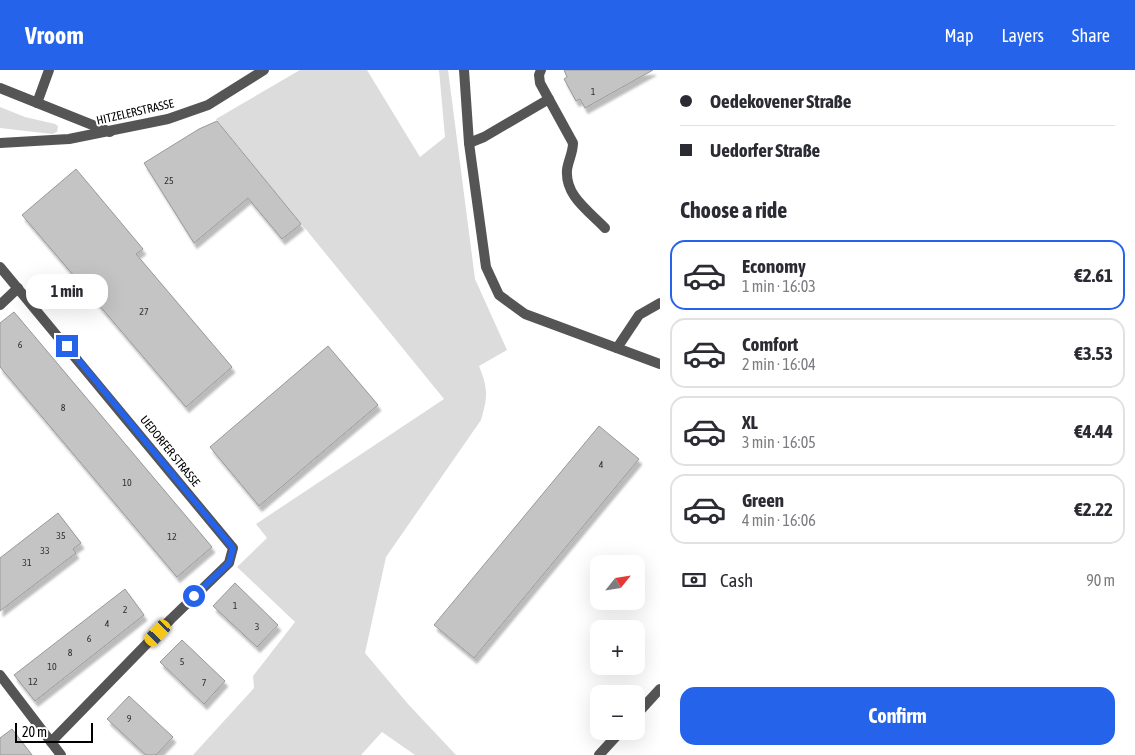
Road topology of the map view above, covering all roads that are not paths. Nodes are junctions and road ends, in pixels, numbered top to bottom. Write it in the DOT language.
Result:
graph roads {
  1 [pos="49,70"];
  2 [pos="264,70"];
  3 [pos="464,70"];
  4 [pos="541,70"];
  5 [pos="0,88"];
  6 [pos="549,99"];
  7 [pos="37,103"];
  8 [pos="110,132"];
  9 [pos="0,143"];
  10 [pos="469,143"];
  11 [pos="605,228"];
  12 [pos="0,267"];
  13 [pos="18,288"];
  14 [pos="660,303"];
  15 [pos="0,305"];
  16 [pos="617,348"];
  17 [pos="660,364"];
  18 [pos="0,675"];
  19 [pos="660,689"];
  20 [pos="645,705"];
  21 [pos="613,740"];
  22 [pos="51,742"];
  23 [pos="61,755"];
  24 [pos="599,755"];
  1 -- 7 [label="street"];
  2 -- 8 [label="street, HITZELERSTRASSE"];
  3 -- 10 [label="street"];
  4 -- 6 [label="street"];
  5 -- 7 [label="street"];
  6 -- 10 [label="street"];
  6 -- 11 [label="street"];
  7 -- 8 [label="street"];
  8 -- 9 [label="street, HITZELERSTRASSE"];
  10 -- 16 [label="street"];
  12 -- 13 [label="street, UEDORFER STRASSE"];
  13 -- 15 [label="street"];
  13 -- 22 [label="street, UEDORFER STRASSE"];
  14 -- 16 [label="street"];
  16 -- 17 [label="street"];
  18 -- 22 [label="street"];
  19 -- 20 [label="street"];
  21 -- 24 [label="street"];
  22 -- 23 [label="street"];
}
